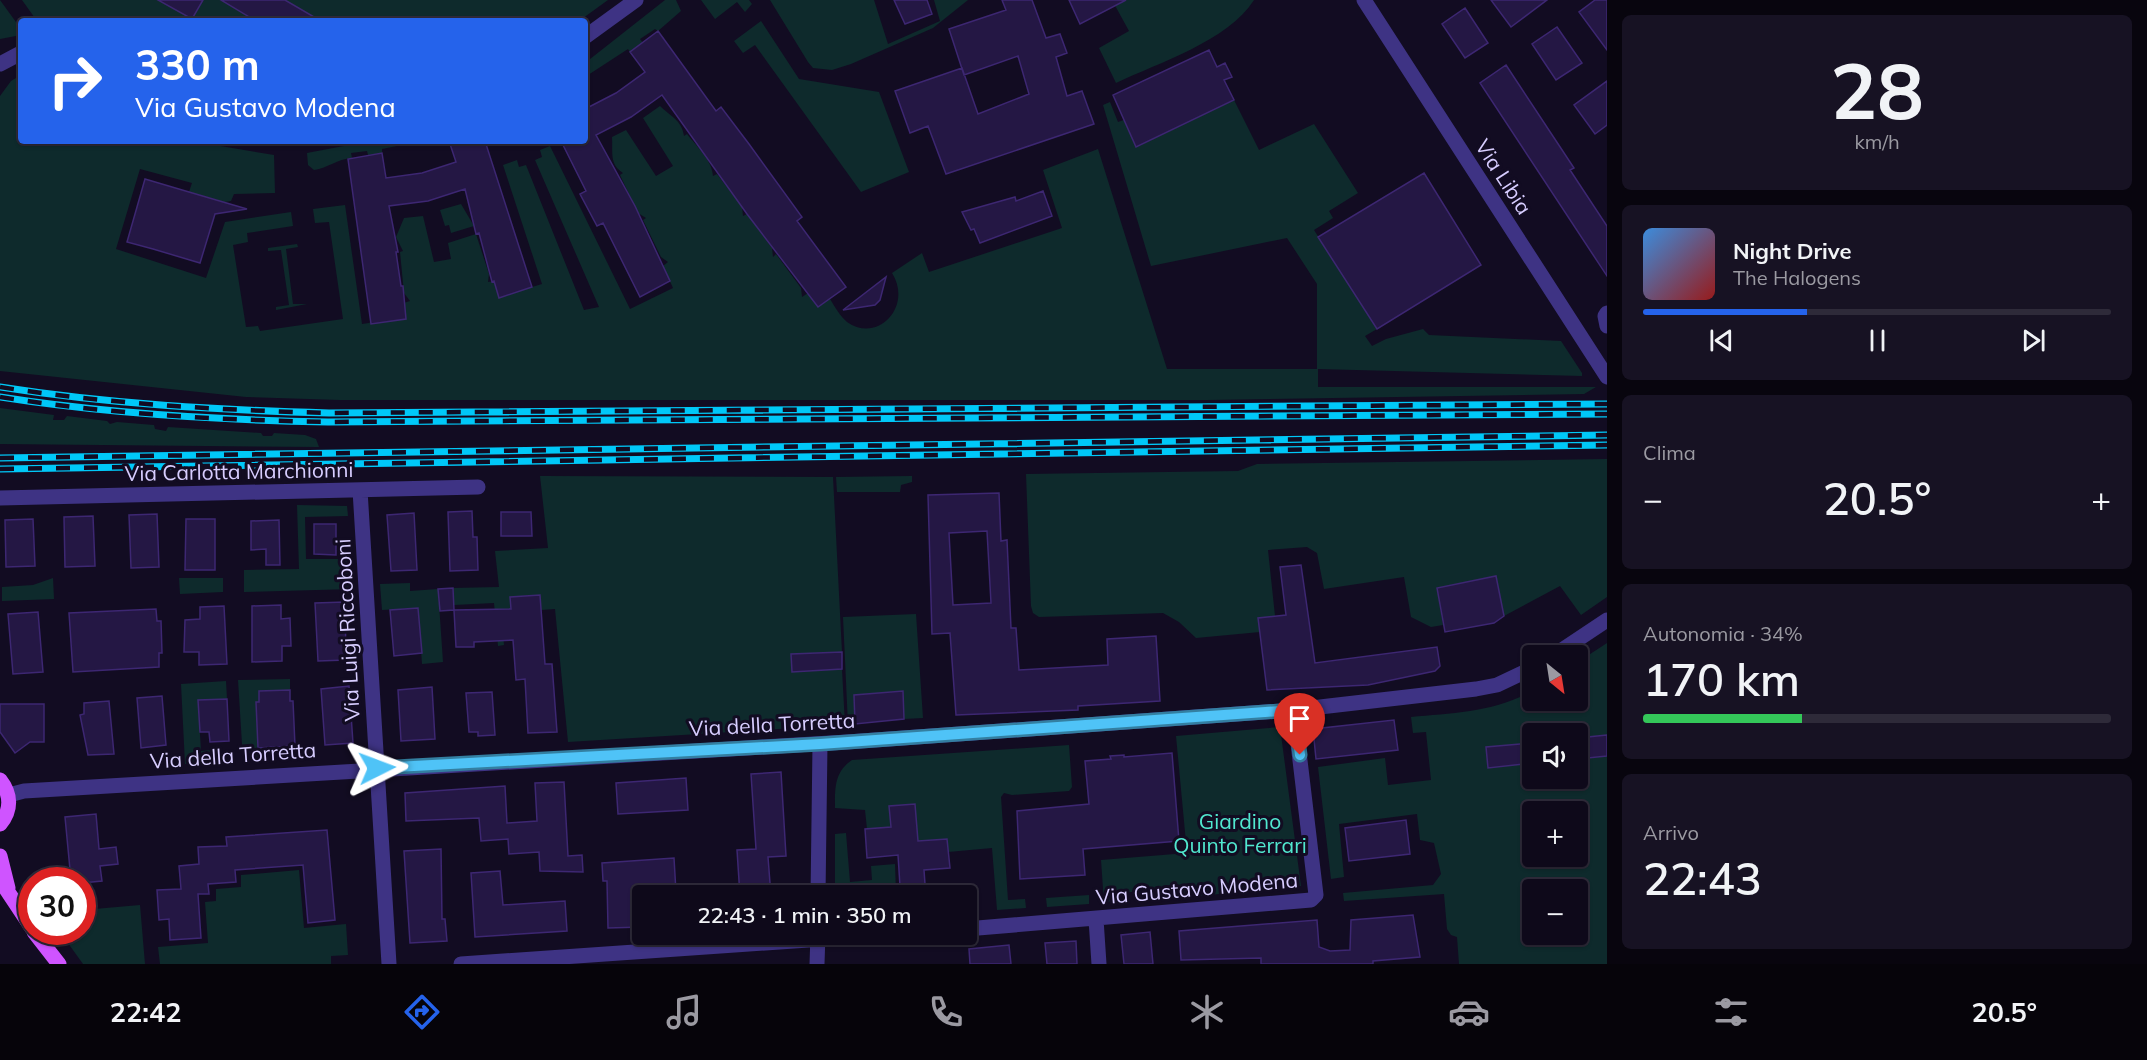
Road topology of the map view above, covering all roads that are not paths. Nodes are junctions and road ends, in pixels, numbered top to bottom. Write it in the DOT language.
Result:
graph roads {
  1 [pos="636,0"];
  2 [pos="1364,0"];
  3 [pos="588,35"];
  4 [pos="0,54"];
  5 [pos="18,54"];
  6 [pos="18,55"];
  7 [pos="0,64"];
  8 [pos="1607,377"];
  9 [pos="478,487"];
  10 [pos="360,490"];
  11 [pos="0,498"];
  12 [pos="1607,620"];
  13 [pos="1570,645"];
  14 [pos="1522,673"];
  15 [pos="1294,710"];
  16 [pos="820,744"];
  17 [pos="377,768"];
  18 [pos="0,780"];
  19 [pos="9,795"];
  20 [pos="2,822"];
  21 [pos="0,840"];
  22 [pos="0,856"];
  23 [pos="0,880"];
  24 [pos="818,885"];
  25 [pos="12,899"];
  26 [pos="18,908"];
  27 [pos="1096,919"];
  28 [pos="977,928"];
  29 [pos="44,945"];
  30 [pos="712,945"];
  31 [pos="818,945"];
  32 [pos="59,964"];
  33 [pos="389,964"];
  34 [pos="461,964"];
  35 [pos="817,964"];
  36 [pos="1099,964"];
  1 -- 3 [label="street"];
  2 -- 8 [label="street, Via Libia"];
  4 -- 5 [label="street"];
  6 -- 7 [label="street"];
  9 -- 10 [label="street, Via Carlotta Marchionni"];
  10 -- 11 [label="street, Via Carlotta Marchionni"];
  10 -- 17 [label="street, Via Luigi Riccoboni"];
  12 -- 13 [label="street"];
  14 -- 15 [label="street, Via della Torretta"];
  15 -- 16 [label="street, Via della Torretta"];
  15 -- 27 [label="street, Via Gustavo Modena"];
  16 -- 17 [label="street, Via della Torretta"];
  16 -- 24 [label="street"];
  17 -- 19 [label="street, Via della Torretta"];
  17 -- 33 [label="street"];
  18 -- 19 [label="main road"];
  19 -- 20 [label="main road"];
  20 -- 21 [label="main road"];
  22 -- 25 [label="main road"];
  23 -- 25 [label="main road"];
  25 -- 26 [label="main road"];
  27 -- 28 [label="street, Via Gustavo Modena"];
  27 -- 36 [label="street"];
  29 -- 32 [label="main road"];
  30 -- 34 [label="street"];
  31 -- 35 [label="street"];
}
